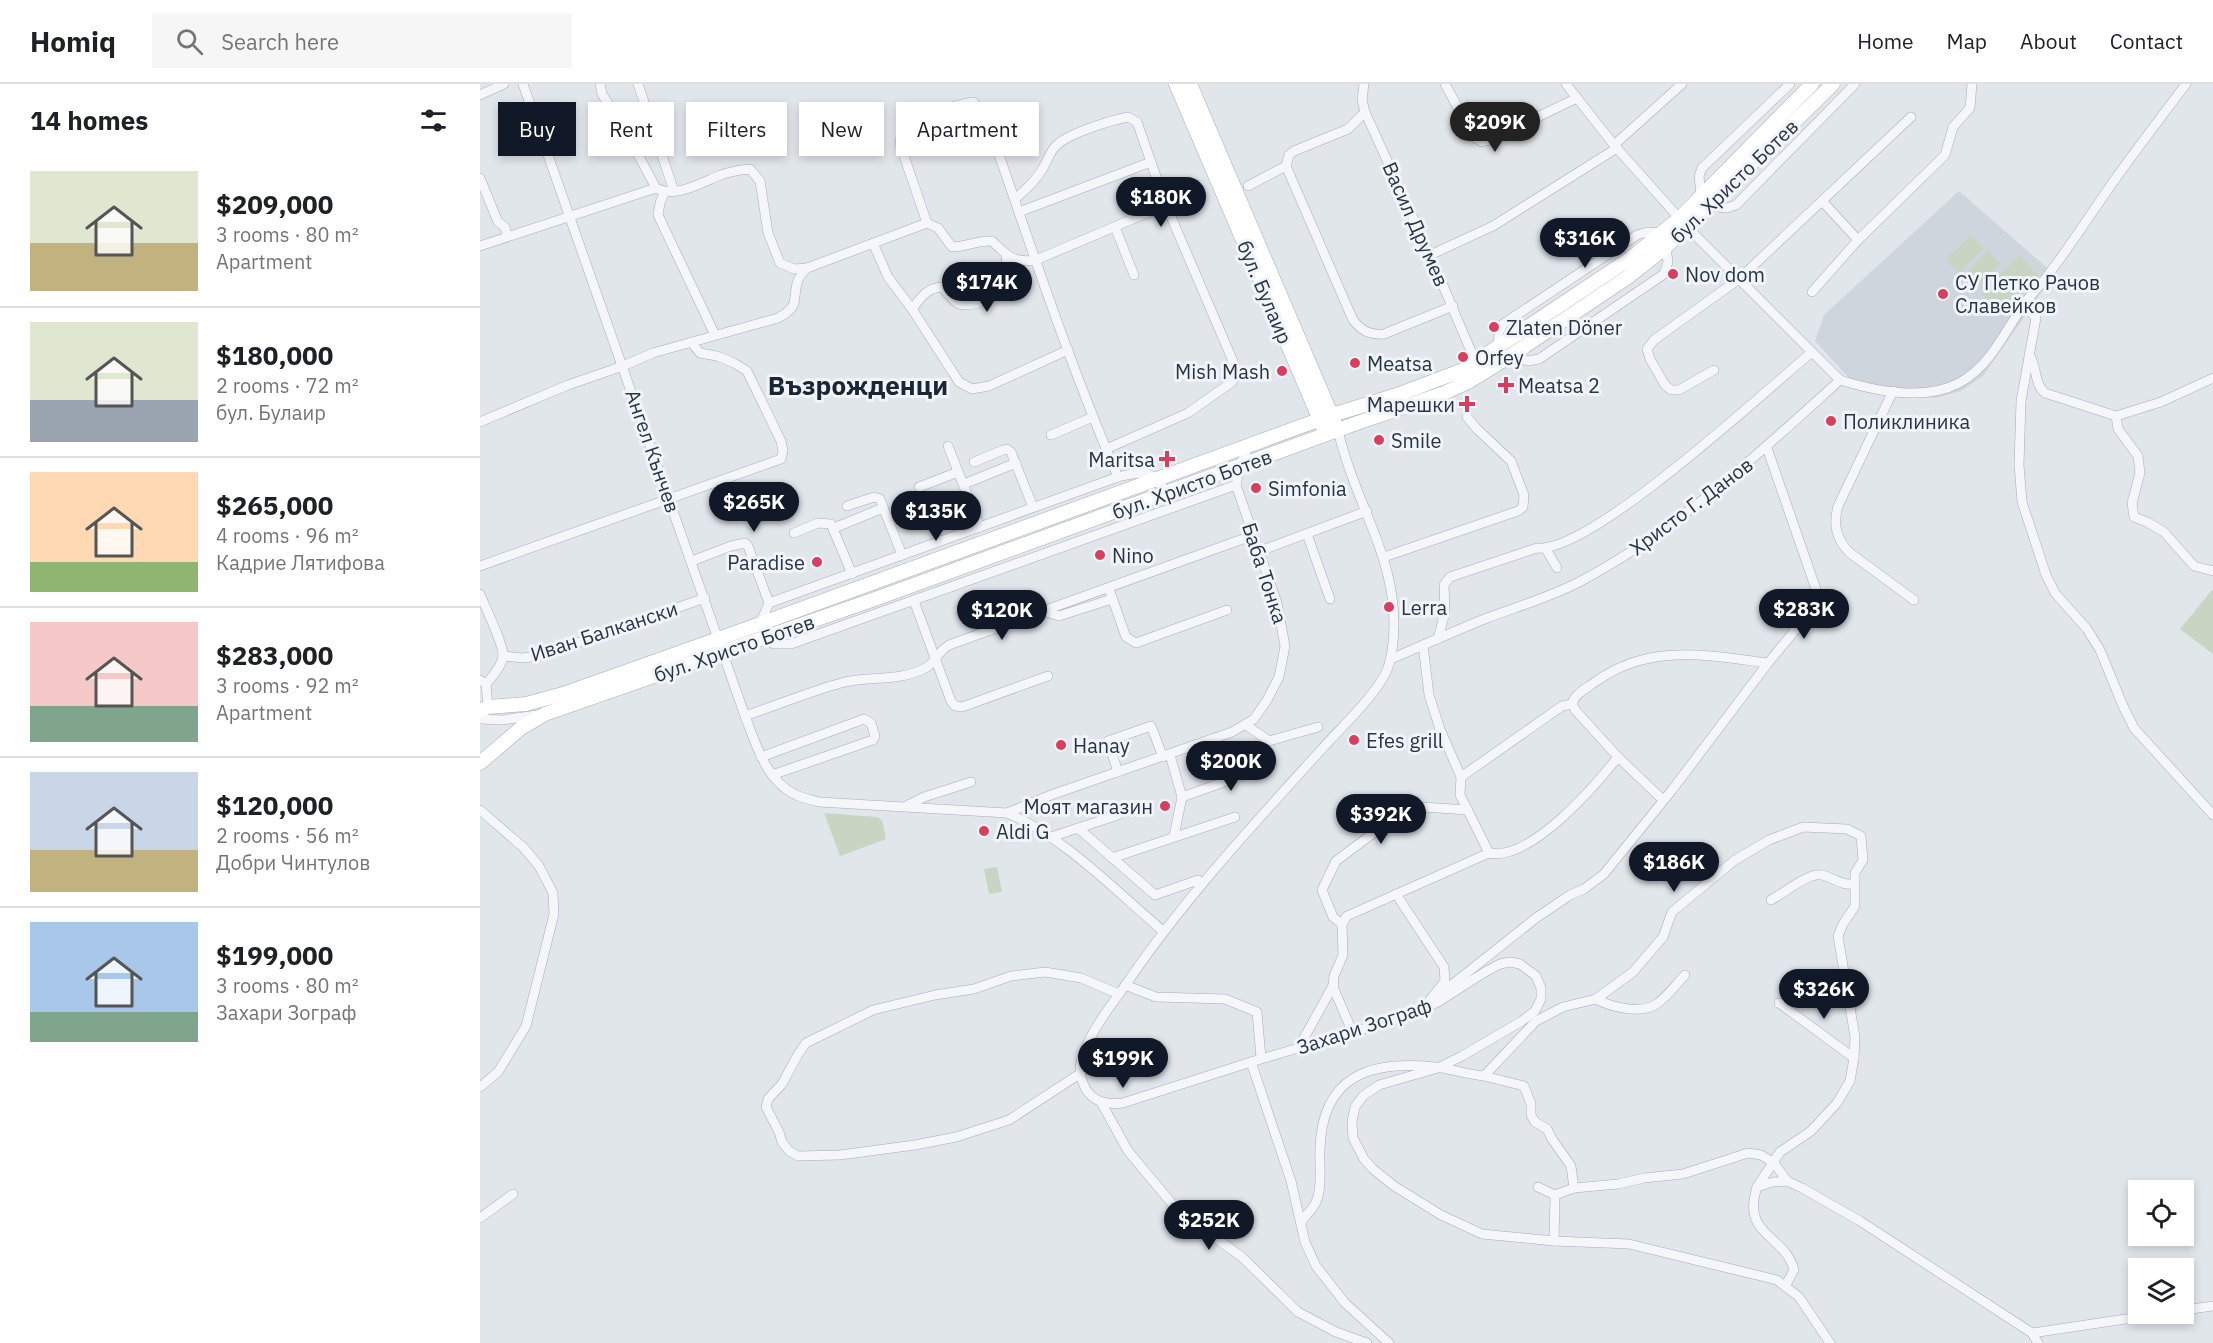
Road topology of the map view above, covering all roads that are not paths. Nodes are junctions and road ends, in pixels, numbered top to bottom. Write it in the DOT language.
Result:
graph roads {
  1 [pos="504,84"];
  2 [pos="523,84"];
  3 [pos="600,84"];
  4 [pos="638,84"];
  5 [pos="1176,84"];
  6 [pos="1190,84"];
  7 [pos="1364,84"];
  8 [pos="1445,84"];
  9 [pos="1566,84"];
  10 [pos="1682,84"];
  11 [pos="1791,84"];
  12 [pos="1812,84"];
  13 [pos="1833,84"];
  14 [pos="1855,84"];
  15 [pos="1972,84"];
  16 [pos="2186,84"];
  17 [pos="480,95"];
  18 [pos="1577,98"];
  19 [pos="1365,112"];
  20 [pos="1911,117"];
  21 [pos="1208,142"];
  22 [pos="1616,146"];
  23 [pos="1151,162"];
  24 [pos="1286,166"];
  25 [pos="480,178"];
  26 [pos="1248,186"];
  27 [pos="665,190"];
  28 [pos="1701,195"];
  29 [pos="1015,200"];
  30 [pos="1823,202"];
  31 [pos="1166,205"];
  32 [pos="1710,206"];
  33 [pos="1019,212"];
  34 [pos="570,216"];
  35 [pos="927,223"];
  36 [pos="1684,223"];
  37 [pos="1115,226"];
  38 [pos="507,236"];
  39 [pos="1858,240"];
  40 [pos="873,243"];
  41 [pos="480,246"];
  42 [pos="1006,255"];
  43 [pos="1430,255"];
  44 [pos="1036,260"];
  45 [pos="807,267"];
  46 [pos="1134,274"];
  47 [pos="1739,279"];
  48 [pos="1812,292"];
  49 [pos="2024,304"];
  50 [pos="1453,306"];
  51 [pos="912,309"];
  52 [pos="715,335"];
  53 [pos="691,342"];
  54 [pos="1068,350"];
  55 [pos="1812,352"];
  56 [pos="2029,354"];
  57 [pos="1476,363"];
  58 [pos="623,366"];
  59 [pos="1714,370"];
  60 [pos="2213,378"];
  61 [pos="1840,380"];
  62 [pos="1893,391"];
  63 [pos="2116,416"];
  64 [pos="1093,417"];
  65 [pos="1467,417"];
  66 [pos="1326,418"];
  67 [pos="480,422"];
  68 [pos="1332,432"];
  69 [pos="1051,435"];
  70 [pos="948,446"];
  71 [pos="1248,447"];
  72 [pos="1106,448"];
  73 [pos="1767,448"];
  74 [pos="974,462"];
  75 [pos="1016,463"];
  76 [pos="1240,467"];
  77 [pos="958,472"];
  78 [pos="1118,477"];
  79 [pos="1159,480"];
  80 [pos="964,484"];
  81 [pos="1236,485"];
  82 [pos="919,487"];
  83 [pos="1166,493"];
  84 [pos="669,498"];
  85 [pos="847,506"];
  86 [pos="1033,507"];
  87 [pos="884,508"];
  88 [pos="1367,511"];
  89 [pos="980,527"];
  90 [pos="834,528"];
  91 [pos="794,532"];
  92 [pos="1307,534"];
  93 [pos="1254,536"];
  94 [pos="1546,549"];
  95 [pos="1260,551"];
  96 [pos="902,555"];
  97 [pos="1384,557"];
  98 [pos="692,561"];
  99 [pos="480,566"];
  100 [pos="1557,568"];
  101 [pos="2213,571"];
  102 [pos="852,574"];
  103 [pos="1109,589"];
  104 [pos="480,594"];
  105 [pos="705,598"];
  106 [pos="1112,599"];
  107 [pos="1330,599"];
  108 [pos="1914,600"];
  109 [pos="914,601"];
  110 [pos="769,603"];
  111 [pos="1227,610"];
  112 [pos="1044,612"];
  113 [pos="762,631"];
  114 [pos="1438,639"];
  115 [pos="721,645"];
  116 [pos="1423,645"];
  117 [pos="503,656"];
  118 [pos="936,656"];
  119 [pos="1390,659"];
  120 [pos="1768,663"];
  121 [pos="1048,676"];
  122 [pos="483,682"];
  123 [pos="1572,704"];
  124 [pos="483,708"];
  125 [pos="545,714"];
  126 [pos="745,716"];
  127 [pos="480,719"];
  128 [pos="1246,725"];
  129 [pos="1318,727"];
  130 [pos="1209,740"];
  131 [pos="1167,756"];
  132 [pos="761,757"];
  133 [pos="1618,757"];
  134 [pos="480,763"];
  135 [pos="1272,765"];
  136 [pos="1118,772"];
  137 [pos="772,775"];
  138 [pos="1461,777"];
  139 [pos="1222,781"];
  140 [pos="971,782"];
  141 [pos="1182,797"];
  142 [pos="1662,800"];
  143 [pos="906,806"];
  144 [pos="480,810"];
  145 [pos="1468,810"];
  146 [pos="1007,813"];
  147 [pos="1118,815"];
  148 [pos="2213,815"];
  149 [pos="1235,817"];
  150 [pos="1078,828"];
  151 [pos="1174,836"];
  152 [pos="1051,837"];
  153 [pos="1489,854"];
  154 [pos="1112,858"];
  155 [pos="1198,880"];
  156 [pos="1854,884"];
  157 [pos="1396,894"];
  158 [pos="1771,900"];
  159 [pos="1342,924"];
  160 [pos="1163,931"];
  161 [pos="1685,975"];
  162 [pos="1334,984"];
  163 [pos="1122,989"];
  164 [pos="1596,999"];
  165 [pos="1438,1002"];
  166 [pos="1779,1003"];
  167 [pos="1428,1006"];
  168 [pos="1352,1031"];
  169 [pos="1299,1047"];
  170 [pos="1261,1058"];
  171 [pos="1854,1058"];
  172 [pos="1251,1062"];
  173 [pos="1438,1068"];
  174 [pos="1081,1073"];
  175 [pos="1484,1076"];
  176 [pos="480,1087"];
  177 [pos="1102,1104"];
  178 [pos="1774,1163"];
  179 [pos="1787,1181"];
  180 [pos="1538,1187"];
  181 [pos="1757,1187"];
  182 [pos="1574,1188"];
  183 [pos="513,1194"];
  184 [pos="1556,1195"];
  185 [pos="480,1218"];
  186 [pos="1301,1222"];
  187 [pos="1554,1241"];
  188 [pos="1786,1285"];
  189 [pos="2213,1306"];
  190 [pos="2194,1309"];
  191 [pos="2128,1319"];
  192 [pos="2032,1333"];
  193 [pos="1366,1343"];
  194 [pos="1389,1343"];
  195 [pos="1830,1343"];
  196 [pos="2038,1343"];
  1 -- 17 [label="street"];
  2 -- 34 [label="street, Ангел Кънчев"];
  3 -- 27 [label="street"];
  4 -- 27 [label="street"];
  5 -- 21 [label="main road, бул. Булаир"];
  6 -- 21 [label="main road, бул. Булаир"];
  7 -- 19 [label="street, Васил Друмев"];
  8 -- 18 [label="street"];
  9 -- 18 [label="street"];
  10 -- 22 [label="street"];
  11 -- 28 [label="street"];
  12 -- 28 [label="main road, бул. Христо Ботев"];
  13 -- 32 [label="main road, бул. Христо Ботев"];
  14 -- 32 [label="street"];
  15 -- 39 [label="street"];
  16 -- 49 [label="street"];
  18 -- 22 [label="street"];
  19 -- 24 [label="street"];
  19 -- 43 [label="street, Васил Друмев"];
  20 -- 30 [label="street"];
  21 -- 66 [label="main road, бул. Булаир"];
  22 -- 36 [label="street"];
  22 -- 43 [label="street"];
  23 -- 29 [label="street"];
  23 -- 31 [label="street"];
  23 -- 33 [label="street"];
  24 -- 26 [label="street"];
  24 -- 50 [label="street"];
  25 -- 38 [label="street"];
  27 -- 34 [label="street"];
  27 -- 45 [label="street"];
  27 -- 52 [label="street"];
  28 -- 36 [label="main road, бул. Христо Ботев"];
  29 -- 33 [label="street"];
  29 -- 35 [label="street"];
  30 -- 39 [label="street"];
  30 -- 47 [label="street"];
  31 -- 37 [label="street"];
  31 -- 72 [label="street"];
  32 -- 36 [label="main road, бул. Христо Ботев"];
  33 -- 44 [label="street"];
  34 -- 38 [label="street"];
  34 -- 58 [label="street, Ангел Кънчев"];
  35 -- 40 [label="street"];
  35 -- 42 [label="street"];
  36 -- 47 [label="street"];
  36 -- 57 [label="main road, бул. Христо Ботев"];
  36 -- 68 [label="main road, бул. Христо Ботев"];
  37 -- 44 [label="street"];
  37 -- 46 [label="street"];
  38 -- 41 [label="street"];
  39 -- 48 [label="street"];
  40 -- 45 [label="street"];
  40 -- 51 [label="street"];
  42 -- 44 [label="street"];
  42 -- 51 [label="street"];
  43 -- 50 [label="street, Васил Друмев"];
  44 -- 54 [label="street"];
  45 -- 52 [label="street"];
  47 -- 55 [label="street"];
  47 -- 59 [label="street"];
  49 -- 56 [label="street"];
  49 -- 62 [label="street"];
  50 -- 57 [label="street, Васил Друмев"];
  51 -- 54 [label="street"];
  52 -- 53 [label="street"];
  53 -- 58 [label="street"];
  53 -- 84 [label="street"];
  54 -- 64 [label="street"];
  55 -- 61 [label="street"];
  55 -- 94 [label="street"];
  56 -- 63 [label="street"];
  56 -- 148 [label="street"];
  57 -- 66 [label="main road, бул. Христо Ботев"];
  58 -- 67 [label="street"];
  58 -- 84 [label="street, Ангел Кънчев"];
  60 -- 63 [label="street"];
  61 -- 62 [label="street"];
  61 -- 73 [label="street, Христо Г. Данов"];
  62 -- 108 [label="street"];
  63 -- 101 [label="street"];
  64 -- 69 [label="street"];
  64 -- 72 [label="street"];
  65 -- 97 [label="street"];
  66 -- 68 [label="main road, бул. Булаир"];
  66 -- 71 [label="main road, бул. Христо Ботев"];
  68 -- 76 [label="main road, бул. Христо Ботев"];
  68 -- 88 [label="street"];
  70 -- 77 [label="street"];
  71 -- 76 [label="street"];
  71 -- 79 [label="main road, бул. Христо Ботев"];
  72 -- 78 [label="street"];
  73 -- 114 [label="street, Христо Г. Данов"];
  73 -- 120 [label="street"];
  74 -- 75 [label="street"];
  75 -- 80 [label="street"];
  75 -- 86 [label="street"];
  76 -- 81 [label="street"];
  76 -- 83 [label="main road, бул. Христо Ботев"];
  77 -- 80 [label="street"];
  77 -- 82 [label="street"];
  78 -- 79 [label="street"];
  78 -- 86 [label="street"];
  79 -- 83 [label="street"];
  79 -- 113 [label="main road, бул. Христо Ботев"];
  80 -- 89 [label="street"];
  81 -- 93 [label="street, Баба Тонка"];
  81 -- 109 [label="street"];
  83 -- 113 [label="main road, бул. Христо Ботев"];
  84 -- 98 [label="street, Ангел Кънчев"];
  84 -- 99 [label="street"];
  85 -- 87 [label="street"];
  86 -- 89 [label="street"];
  87 -- 90 [label="street"];
  87 -- 96 [label="street"];
  88 -- 92 [label="street"];
  88 -- 97 [label="street"];
  89 -- 96 [label="street"];
  90 -- 91 [label="street"];
  90 -- 102 [label="street"];
  92 -- 95 [label="street"];
  92 -- 107 [label="street"];
  93 -- 95 [label="street, Баба Тонка"];
  93 -- 103 [label="street"];
  94 -- 100 [label="street"];
  94 -- 114 [label="street"];
  95 -- 128 [label="street, Баба Тонка"];
  96 -- 102 [label="street"];
  97 -- 119 [label="street"];
  98 -- 105 [label="street, Ангел Кънчев"];
  98 -- 110 [label="street"];
  102 -- 110 [label="street"];
  103 -- 106 [label="street"];
  103 -- 112 [label="street"];
  104 -- 117 [label="street"];
  105 -- 115 [label="street, Ангел Кънчев"];
  105 -- 117 [label="street, Иван Балкански"];
  106 -- 111 [label="street"];
  106 -- 112 [label="street"];
  109 -- 113 [label="street"];
  109 -- 118 [label="street"];
  110 -- 113 [label="street"];
  112 -- 118 [label="street"];
  113 -- 115 [label="main road, бул. Христо Ботев"];
  114 -- 116 [label="street, Христо Г. Данов"];
  115 -- 124 [label="main road, бул. Христо Ботев"];
  115 -- 125 [label="main road, бул. Христо Ботев"];
  115 -- 126 [label="street, Ангел Кънчев"];
  116 -- 119 [label="street, Христо Г. Данов"];
  116 -- 138 [label="street"];
  117 -- 122 [label="street"];
  118 -- 121 [label="street"];
  118 -- 126 [label="street"];
  119 -- 160 [label="street"];
  120 -- 123 [label="street"];
  120 -- 142 [label="street"];
  122 -- 124 [label="street"];
  123 -- 133 [label="street"];
  123 -- 138 [label="street"];
  125 -- 127 [label="street"];
  125 -- 134 [label="main road, бул. Христо Ботев"];
  126 -- 132 [label="street, Ангел Кънчев"];
  128 -- 129 [label="street"];
  128 -- 130 [label="street, Баба Тонка"];
  130 -- 131 [label="street, Баба Тонка"];
  130 -- 139 [label="street"];
  131 -- 136 [label="street, Баба Тонка"];
  131 -- 136 [label="street"];
  131 -- 141 [label="street"];
  132 -- 137 [label="street, Ангел Кънчев"];
  132 -- 137 [label="street"];
  133 -- 142 [label="street"];
  133 -- 153 [label="street"];
  135 -- 139 [label="street"];
  136 -- 146 [label="street, Баба Тонка"];
  137 -- 143 [label="street, Ангел Кънчев"];
  138 -- 145 [label="street"];
  139 -- 141 [label="street"];
  140 -- 143 [label="street"];
  141 -- 151 [label="street"];
  142 -- 165 [label="street"];
  143 -- 146 [label="street, Ангел Кънчев"];
  144 -- 176 [label="street"];
  145 -- 153 [label="street"];
  145 -- 159 [label="street"];
  146 -- 152 [label="street, Ангел Кънчев"];
  147 -- 150 [label="street"];
  149 -- 151 [label="street"];
  150 -- 152 [label="street"];
  150 -- 154 [label="street"];
  151 -- 154 [label="street"];
  152 -- 160 [label="street, Ангел Кънчев"];
  153 -- 157 [label="street"];
  154 -- 155 [label="street"];
  156 -- 158 [label="street"];
  156 -- 164 [label="street"];
  156 -- 171 [label="street"];
  157 -- 159 [label="street"];
  157 -- 167 [label="street"];
  159 -- 162 [label="street"];
  160 -- 163 [label="street"];
  161 -- 164 [label="street"];
  162 -- 168 [label="street"];
  162 -- 169 [label="street"];
  163 -- 170 [label="street"];
  163 -- 174 [label="street"];
  163 -- 174 [label="street"];
  164 -- 175 [label="street"];
  165 -- 167 [label="street, Захари Зограф"];
  165 -- 173 [label="street, Захари Зограф"];
  166 -- 171 [label="street"];
  167 -- 168 [label="street, Захари Зограф"];
  168 -- 169 [label="street, Захари Зограф"];
  169 -- 170 [label="street, Захари Зограф"];
  170 -- 172 [label="street, Захари Зограф"];
  171 -- 178 [label="street"];
  172 -- 177 [label="street, Захари Зограф"];
  172 -- 186 [label="street"];
  173 -- 175 [label="street"];
  173 -- 186 [label="street"];
  173 -- 187 [label="street, Захари Зограф"];
  174 -- 177 [label="street"];
  175 -- 182 [label="street"];
  177 -- 193 [label="street"];
  178 -- 179 [label="street"];
  178 -- 181 [label="street"];
  178 -- 182 [label="street"];
  179 -- 181 [label="street"];
  179 -- 192 [label="street"];
  180 -- 184 [label="street"];
  181 -- 188 [label="street"];
  182 -- 184 [label="street"];
  183 -- 185 [label="street"];
  184 -- 187 [label="street"];
  186 -- 194 [label="street"];
  187 -- 188 [label="street, Захари Зограф"];
  188 -- 195 [label="street, Захари Зограф"];
  189 -- 190 [label="street"];
  191 -- 192 [label="street"];
  192 -- 196 [label="street"];
}
